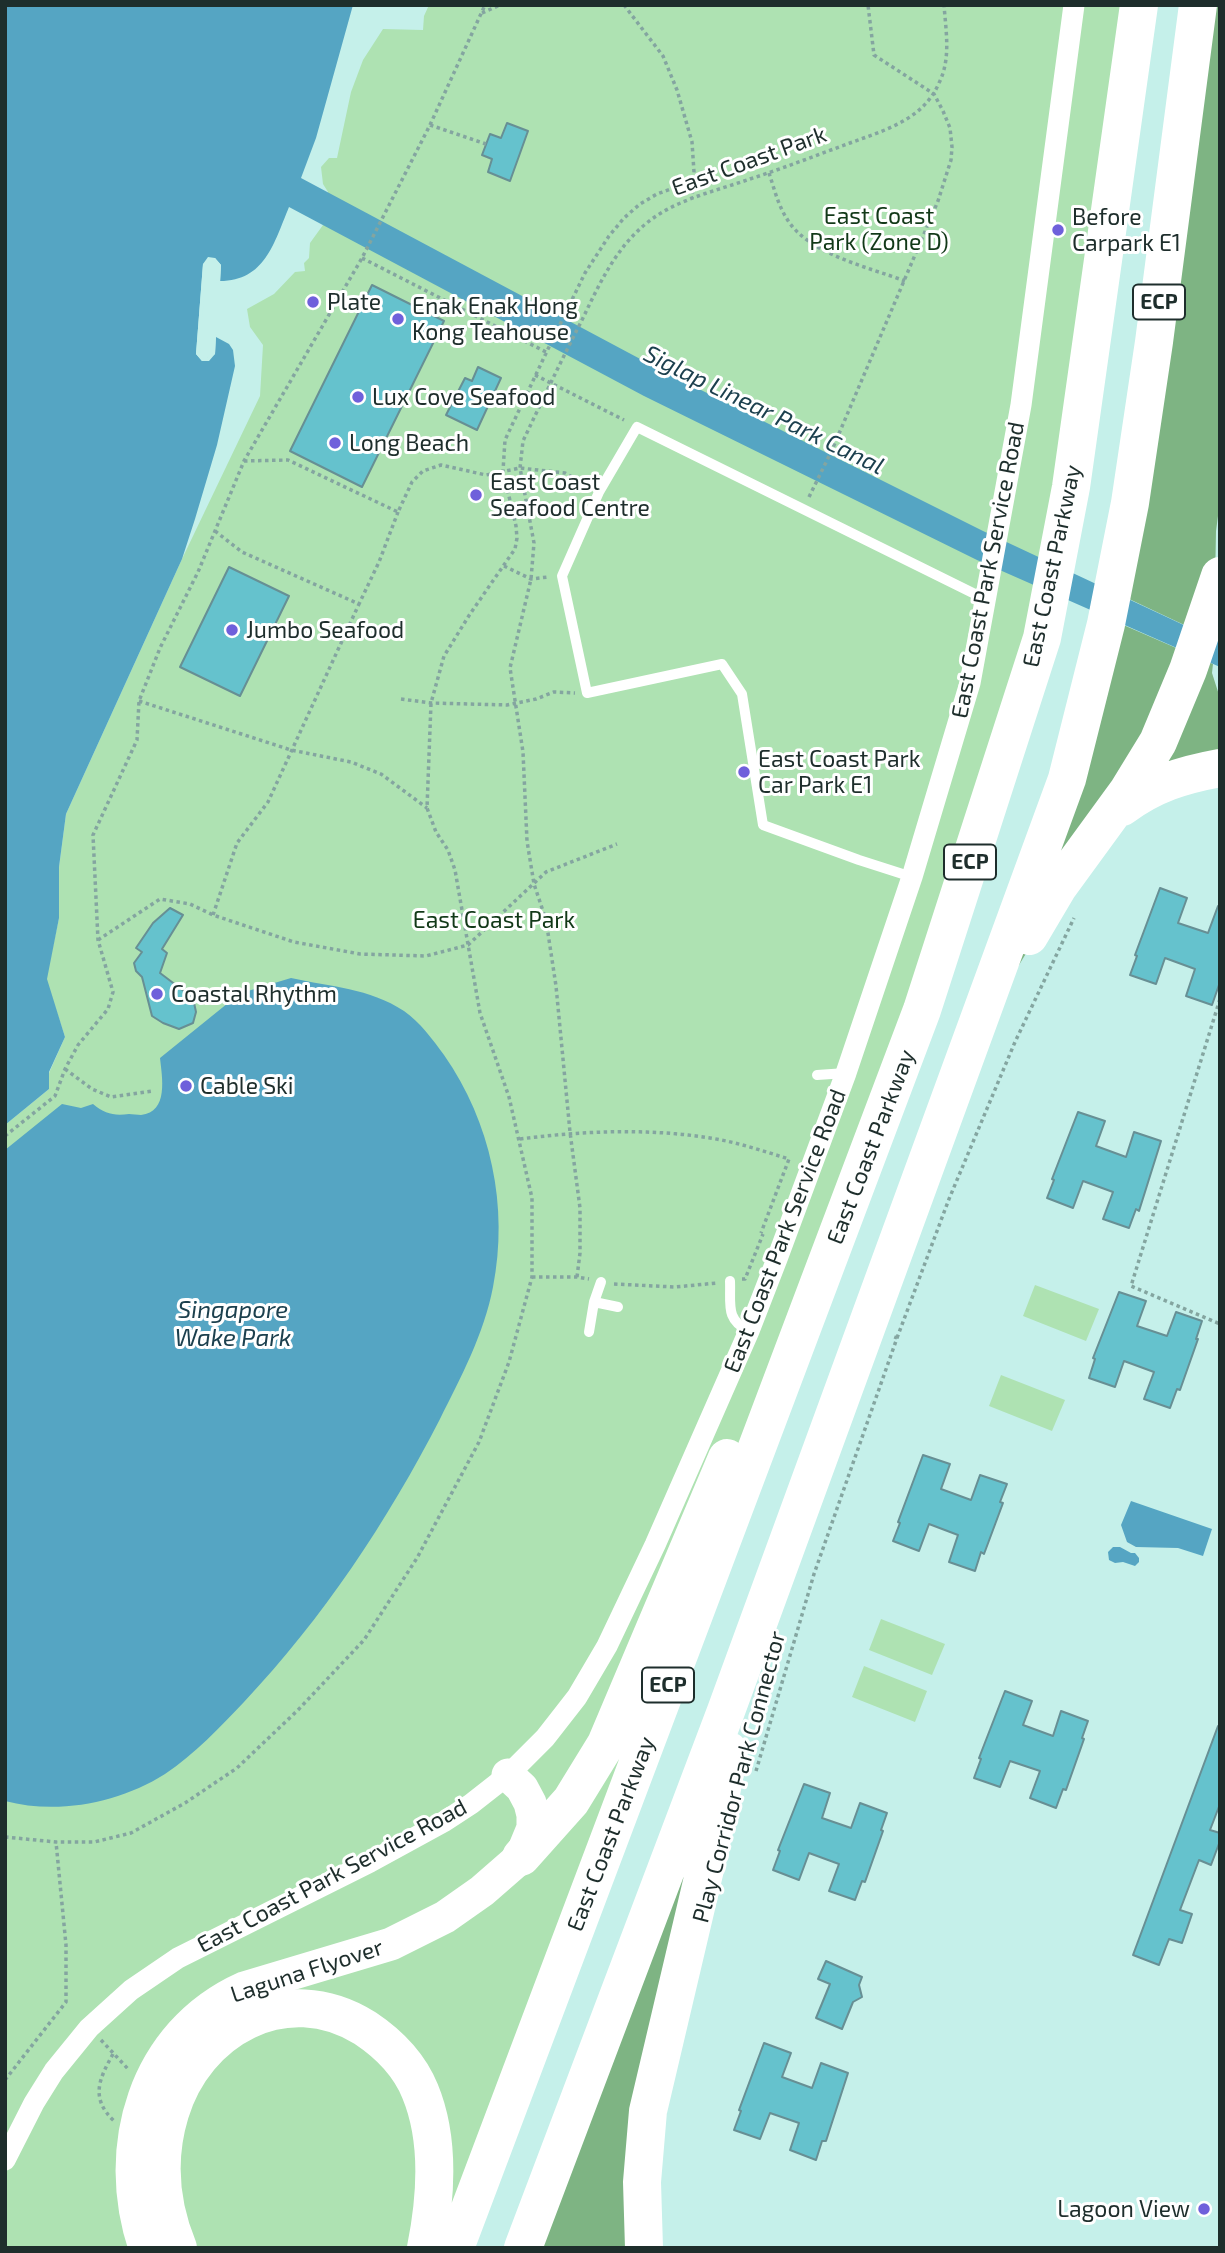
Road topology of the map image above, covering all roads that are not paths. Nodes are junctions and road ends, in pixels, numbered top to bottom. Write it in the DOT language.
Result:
graph roads {
  1 [pos="1073,5"];
  2 [pos="1139,5"];
  3 [pos="1198,5"];
  4 [pos="1220,576"];
  5 [pos="985,599"];
  6 [pos="1220,768"];
  7 [pos="1107,818"];
  8 [pos="912,877"];
  9 [pos="979,1022"];
  10 [pos="846,1073"];
  11 [pos="817,1075"];
  12 [pos="881,1122"];
  13 [pos="730,1281"];
  14 [pos="601,1282"];
  15 [pos="594,1303"];
  16 [pos="618,1307"];
  17 [pos="749,1331"];
  18 [pos="589,1332"];
  19 [pos="726,1711"];
  20 [pos="508,1775"];
  21 [pos="521,1857"];
  22 [pos="5,2160"];
  23 [pos="145,2248"];
  24 [pos="178,2248"];
  25 [pos="426,2248"];
  26 [pos="455,2248"];
  27 [pos="523,2248"];
  28 [pos="644,2248"];
  1 -- 5 [label="street, East Coast Park Service Road"];
  2 -- 12 [label="highway, East Coast Parkway / ECP"];
  3 -- 9 [label="highway, ECP"];
  4 -- 7 [label="highway"];
  5 -- 8 [label="street, East Coast Park Service Road"];
  5 -- 8 [label="lane"];
  6 -- 7 [label="highway"];
  7 -- 9 [label="highway"];
  8 -- 10 [label="street, East Coast Park Service Road"];
  9 -- 19 [label="highway, ECP"];
  10 -- 11 [label="lane"];
  10 -- 17 [label="street, East Coast Park Service Road"];
  12 -- 21 [label="highway"];
  12 -- 26 [label="highway, East Coast Parkway / ECP"];
  13 -- 17 [label="lane"];
  14 -- 15 [label="lane"];
  15 -- 16 [label="lane"];
  15 -- 18 [label="lane"];
  17 -- 20 [label="street, East Coast Park Service Road"];
  19 -- 27 [label="highway, ECP"];
  19 -- 28 [label="highway"];
  20 -- 21 [label="main road"];
  20 -- 22 [label="street, East Coast Park Service Road"];
  21 -- 23 [label="main road, Laguna Flyover"];
  24 -- 25 [label="highway"];
}
